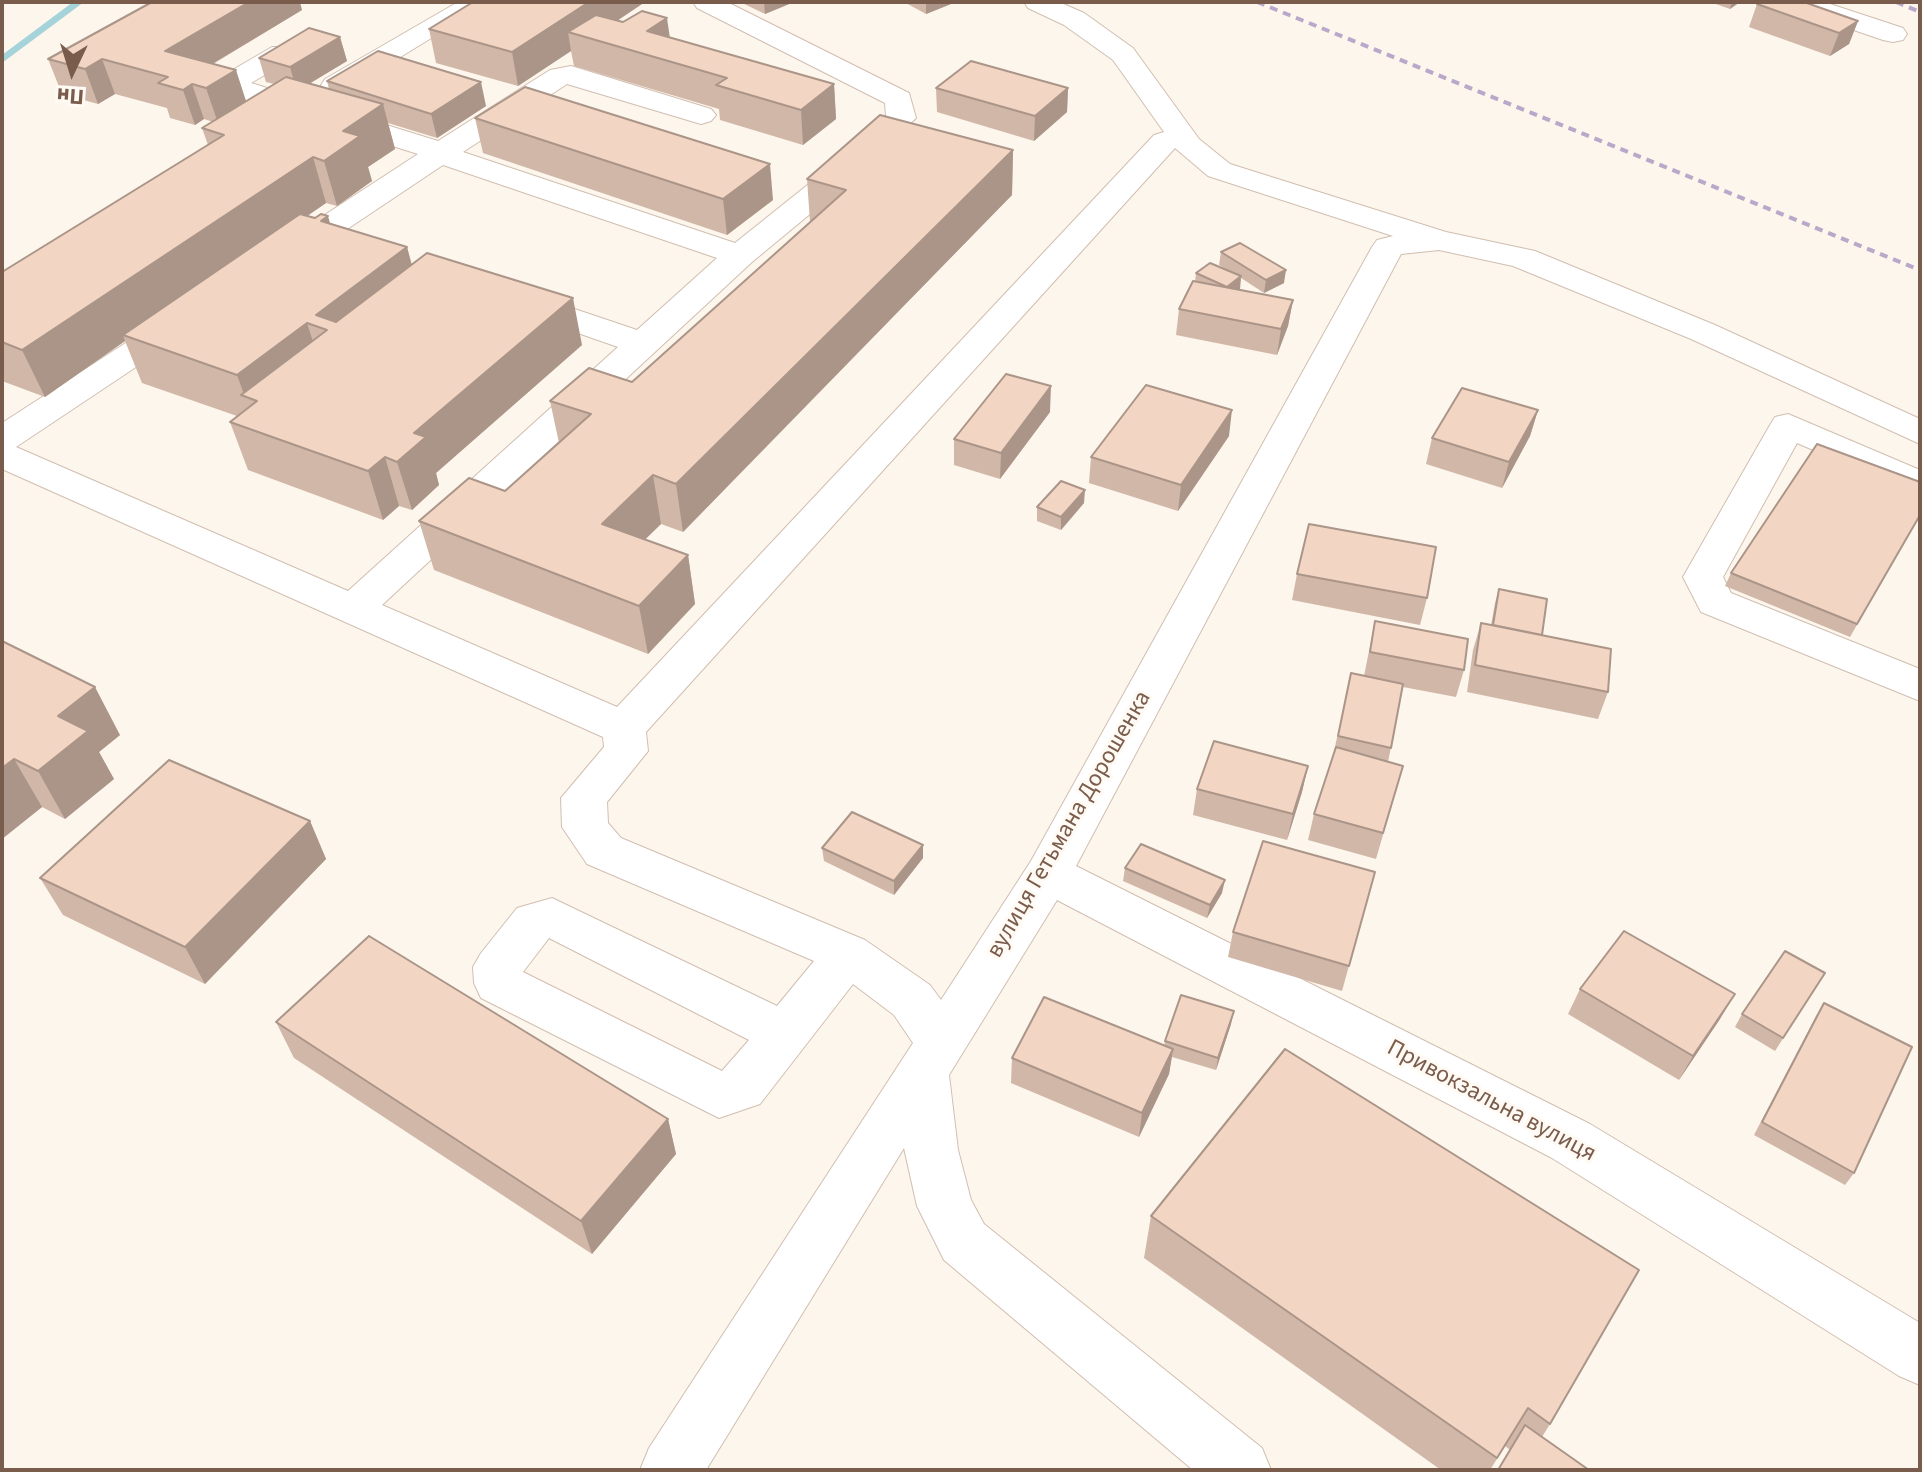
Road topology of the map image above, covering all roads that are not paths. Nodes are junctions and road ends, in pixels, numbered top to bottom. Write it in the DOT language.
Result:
graph roads {
  1 [pos="477,2"];
  2 [pos="706,2"];
  3 [pos="1037,2"];
  4 [pos="1798,2"];
  5 [pos="1893,34"];
  6 [pos="282,53"];
  7 [pos="299,108"];
  8 [pos="701,115"];
  9 [pos="1181,136"];
  10 [pos="440,153"];
  11 [pos="319,233"];
  12 [pos="1439,240"];
  13 [pos="363,248"];
  14 [pos="740,255"];
  15 [pos="254,275"];
  16 [pos="496,294"];
  17 [pos="203,308"];
  18 [pos="643,344"];
  19 [pos="1812,383"];
  20 [pos="1788,425"];
  21 [pos="1920,433"];
  22 [pos="2,440"];
  23 [pos="2,455"];
  24 [pos="1920,484"];
  25 [pos="353,609"];
  26 [pos="1920,686"];
  27 [pos="624,728"];
  28 [pos="1048,874"];
  29 [pos="848,954"];
  30 [pos="785,1034"];
  31 [pos="932,1056"];
  32 [pos="1920,1356"];
  33 [pos="671,1470"];
  34 [pos="1240,1470"];
  1 -- 7 [label="street"];
  2 -- 14 [label="street"];
  3 -- 9 [label="street"];
  4 -- 5 [label="street"];
  6 -- 7 [label="street"];
  7 -- 10 [label="street"];
  8 -- 10 [label="street"];
  9 -- 12 [label="street"];
  9 -- 27 [label="street"];
  10 -- 11 [label="street"];
  10 -- 14 [label="street"];
  11 -- 13 [label="street"];
  11 -- 15 [label="street"];
  12 -- 19 [label="street"];
  12 -- 28 [label="street, вулиця Гетьмана Дорошенка"];
  14 -- 18 [label="street"];
  16 -- 18 [label="street"];
  17 -- 22 [label="street"];
  18 -- 25 [label="street"];
  19 -- 20 [label="street"];
  19 -- 21 [label="street"];
  20 -- 24 [label="street"];
  20 -- 26 [label="street"];
  23 -- 25 [label="street"];
  25 -- 27 [label="street"];
  27 -- 29 [label="street"];
  28 -- 31 [label="street, вулиця Гетьмана Дорошенка"];
  28 -- 32 [label="street, Привокзальна вулиця"];
  29 -- 30 [label="street"];
  29 -- 31 [label="street"];
  30 -- 30 [label="street"];
  31 -- 33 [label="street, вулиця Гетьмана Дорошенка"];
  31 -- 34 [label="street"];
}
